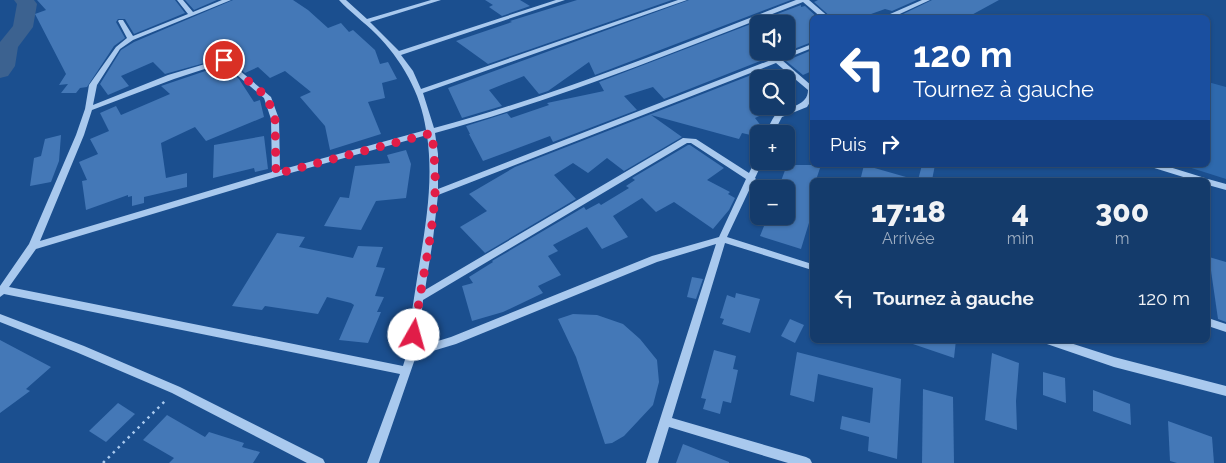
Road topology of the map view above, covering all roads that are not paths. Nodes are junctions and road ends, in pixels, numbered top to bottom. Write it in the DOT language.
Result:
graph roads {
  1 [pos="180,0"];
  2 [pos="228,0"];
  3 [pos="342,0"];
  4 [pos="438,0"];
  5 [pos="562,0"];
  6 [pos="684,0"];
  7 [pos="803,0"];
  8 [pos="927,0"];
  9 [pos="192,14"];
  10 [pos="823,15"];
  11 [pos="891,15"];
  12 [pos="120,21"];
  13 [pos="366,21"];
  14 [pos="131,39"];
  15 [pos="810,47"];
  16 [pos="795,53"];
  17 [pos="397,54"];
  18 [pos="777,60"];
  19 [pos="810,86"];
  20 [pos="419,92"];
  21 [pos="810,98"];
  22 [pos="89,109"];
  23 [pos="774,125"];
  24 [pos="432,133"];
  25 [pos="1160,167"];
  26 [pos="756,170"];
  27 [pos="276,174"];
  28 [pos="1196,178"];
  29 [pos="752,179"];
  30 [pos="1210,183"];
  31 [pos="1226,187"];
  32 [pos="435,193"];
  33 [pos="722,240"];
  34 [pos="33,246"];
  35 [pos="810,265"];
  36 [pos="2,292"];
  37 [pos="418,298"];
  38 [pos="0,318"];
  39 [pos="1210,323"];
  40 [pos="1226,328"];
  41 [pos="1057,343"];
  42 [pos="412,353"];
  43 [pos="406,371"];
  44 [pos="1226,391"];
  45 [pos="666,421"];
  46 [pos="319,463"];
  47 [pos="373,463"];
  48 [pos="652,463"];
  49 [pos="806,463"];
  1 -- 9 [label="street"];
  2 -- 9 [label="street"];
  3 -- 13 [label="street"];
  4 -- 13 [label="street"];
  5 -- 17 [label="street"];
  6 -- 20 [label="street"];
  7 -- 10 [label="street"];
  7 -- 24 [label="street"];
  8 -- 11 [label="street"];
  9 -- 14 [label="street"];
  12 -- 14 [label="street"];
  13 -- 17 [label="street"];
  14 -- 22 [label="street"];
  15 -- 16 [label="street"];
  17 -- 20 [label="street"];
  18 -- 19 [label="street"];
  18 -- 32 [label="street"];
  20 -- 24 [label="street"];
  21 -- 23 [label="street"];
  22 -- 27 [label="street"];
  22 -- 34 [label="street"];
  24 -- 27 [label="street"];
  24 -- 32 [label="street"];
  25 -- 28 [label="street"];
  26 -- 29 [label="street"];
  27 -- 34 [label="street"];
  29 -- 33 [label="street"];
  29 -- 37 [label="street"];
  30 -- 31 [label="street"];
  32 -- 37 [label="street"];
  33 -- 35 [label="street"];
  33 -- 42 [label="street"];
  33 -- 45 [label="street"];
  34 -- 36 [label="street"];
  36 -- 43 [label="street"];
  37 -- 42 [label="street"];
  38 -- 46 [label="street"];
  39 -- 40 [label="street"];
  41 -- 44 [label="street"];
  42 -- 43 [label="street"];
  43 -- 47 [label="street"];
  45 -- 48 [label="street"];
  45 -- 49 [label="street"];
}
